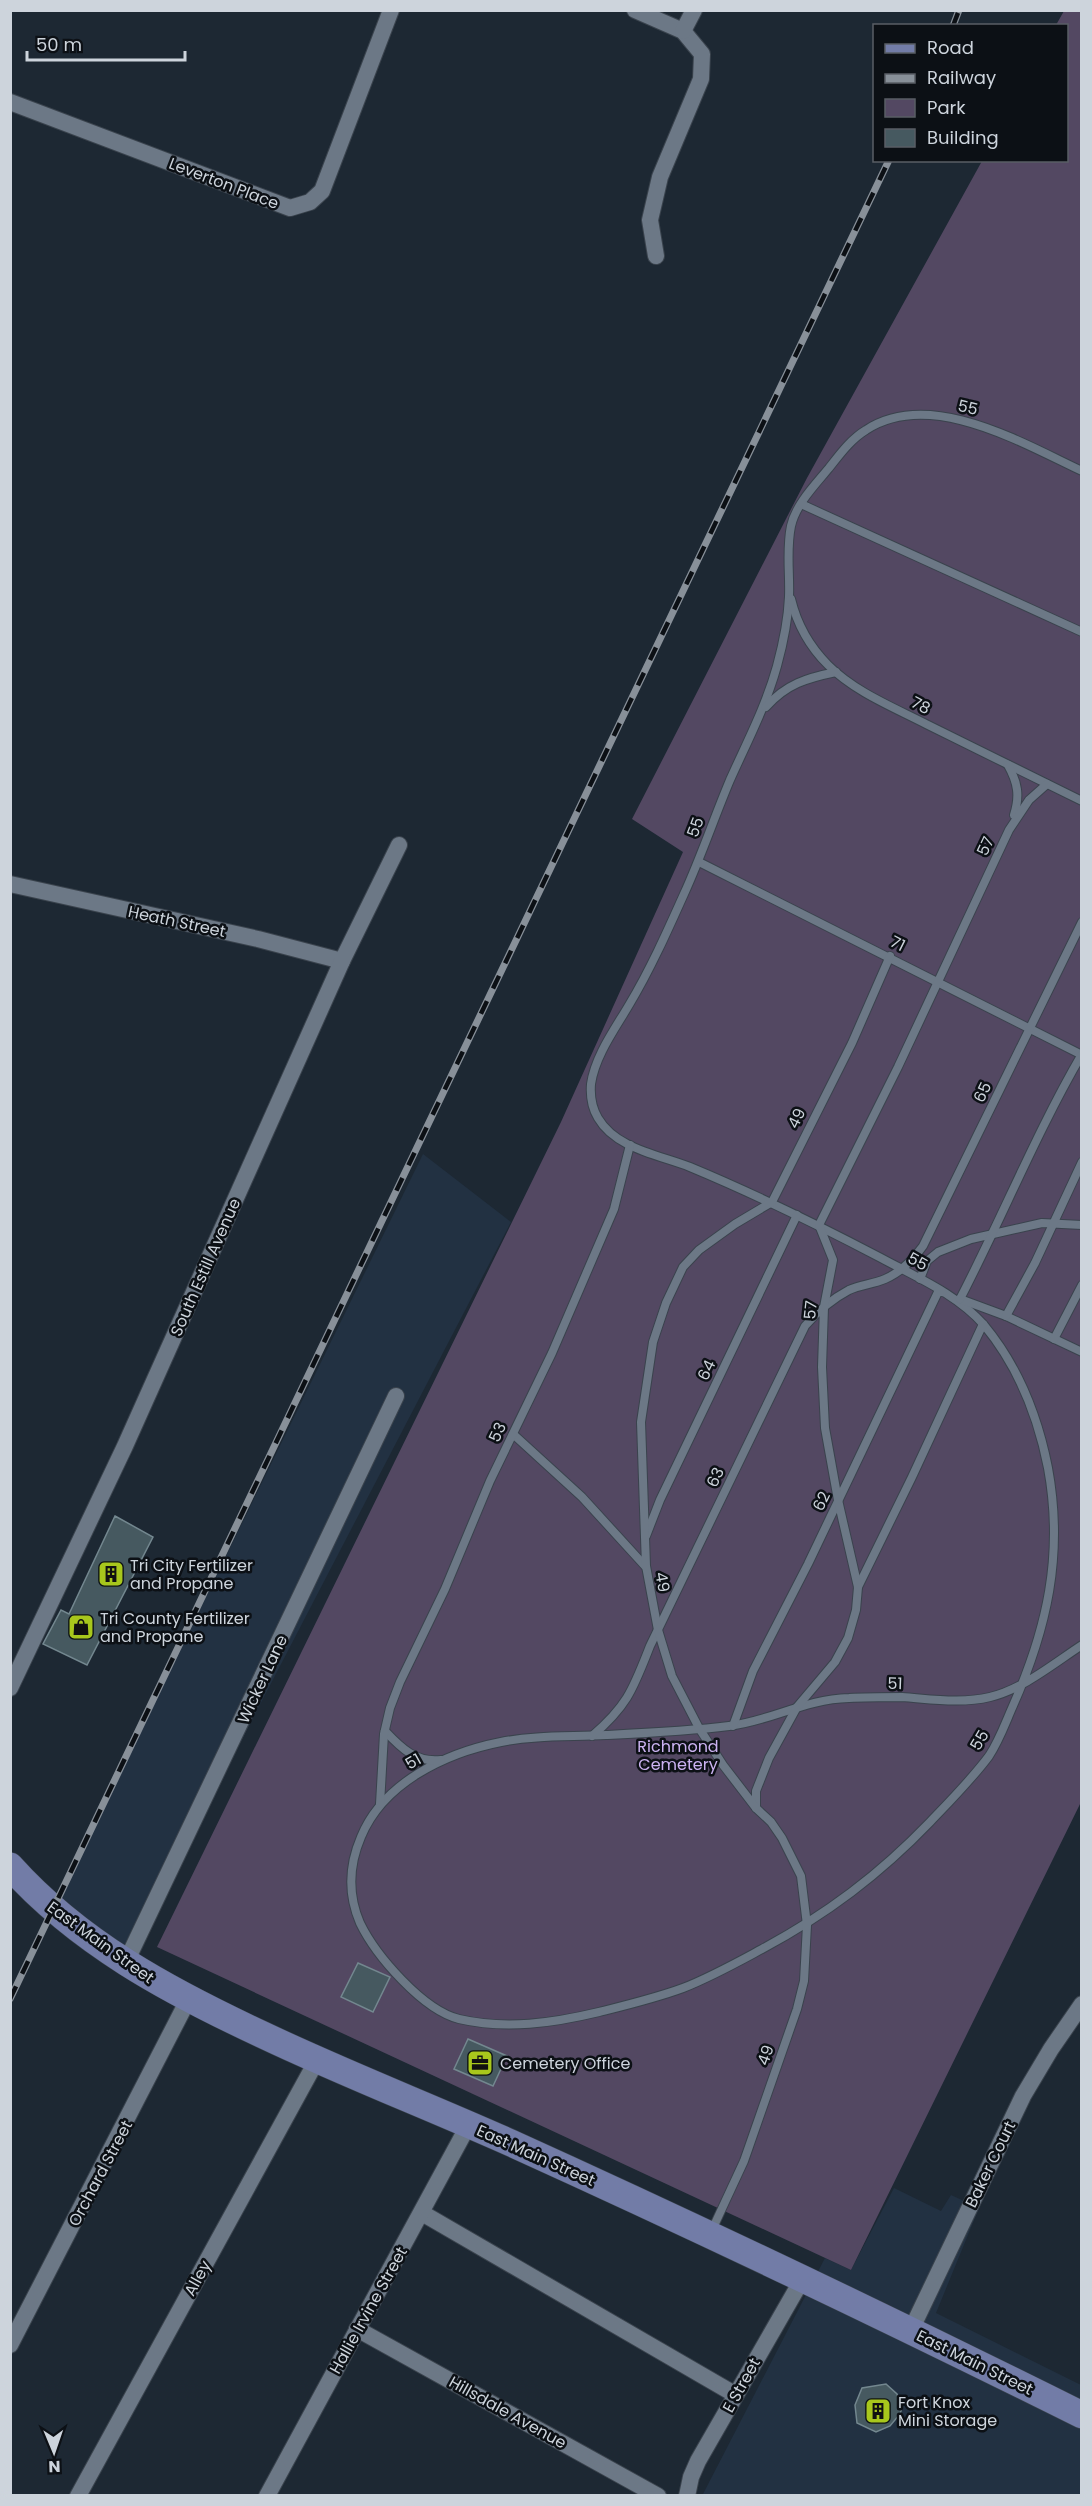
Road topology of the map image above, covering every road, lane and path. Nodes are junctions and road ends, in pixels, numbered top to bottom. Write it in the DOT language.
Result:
graph roads {
  1 [pos="391,10"];
  2 [pos="636,10"];
  3 [pos="694,10"];
  4 [pos="683,31"];
  5 [pos="10,102"];
  6 [pos="656,256"];
  7 [pos="1082,471"];
  8 [pos="801,504"];
  9 [pos="789,592"];
  10 [pos="1082,632"];
  11 [pos="836,672"];
  12 [pos="762,712"];
  13 [pos="1008,765"];
  14 [pos="1047,784"];
  15 [pos="1082,801"];
  16 [pos="1009,830"];
  17 [pos="399,845"];
  18 [pos="699,861"];
  19 [pos="10,884"];
  20 [pos="1082,922"];
  21 [pos="890,956"];
  22 [pos="342,961"];
  23 [pos="937,981"];
  24 [pos="1029,1028"];
  25 [pos="1081,1054"];
  26 [pos="630,1145"];
  27 [pos="1082,1162"];
  28 [pos="772,1202"];
  29 [pos="797,1215"];
  30 [pos="1052,1223"];
  31 [pos="819,1225"];
  32 [pos="1082,1225"];
  33 [pos="994,1233"];
  34 [pos="902,1269"];
  35 [pos="920,1279"];
  36 [pos="1082,1285"];
  37 [pos="939,1290"];
  38 [pos="960,1299"];
  39 [pos="824,1307"];
  40 [pos="1006,1316"];
  41 [pos="983,1324"];
  42 [pos="1054,1339"];
  43 [pos="1082,1352"];
  44 [pos="396,1396"];
  45 [pos="513,1434"];
  46 [pos="838,1500"];
  47 [pos="644,1539"];
  48 [pos="646,1566"];
  49 [pos="858,1587"];
  50 [pos="658,1630"];
  51 [pos="1082,1645"];
  52 [pos="1023,1683"];
  53 [pos="10,1688"];
  54 [pos="797,1707"];
  55 [pos="733,1726"];
  56 [pos="699,1728"];
  57 [pos="385,1731"];
  58 [pos="592,1736"];
  59 [pos="448,1759"];
  60 [pos="380,1804"];
  61 [pos="756,1808"];
  62 [pos="10,1866"];
  63 [pos="807,1925"];
  64 [pos="126,1962"];
  65 [pos="188,2000"];
  66 [pos="1082,2004"];
  67 [pos="317,2060"];
  68 [pos="469,2124"];
  69 [pos="422,2213"];
  70 [pos="711,2234"];
  71 [pos="802,2278"];
  72 [pos="357,2329"];
  73 [pos="911,2330"];
  74 [pos="10,2345"];
  75 [pos="736,2395"];
  76 [pos="1082,2415"];
  77 [pos="78,2496"];
  78 [pos="267,2496"];
  79 [pos="658,2496"];
  80 [pos="687,2496"];
  1 -- 5 [label="street, Leverton Place"];
  2 -- 4 [label="street"];
  3 -- 4 [label="street"];
  4 -- 6 [label="street"];
  7 -- 8 [label="lane, 55"];
  8 -- 9 [label="lane, 55"];
  8 -- 10 [label="lane"];
  9 -- 11 [label="lane, 78"];
  9 -- 12 [label="lane, 55"];
  11 -- 12 [label="lane, 55"];
  11 -- 13 [label="lane, 78"];
  12 -- 18 [label="lane, 55"];
  13 -- 14 [label="lane, 78"];
  13 -- 16 [label="lane, 57"];
  14 -- 15 [label="lane, 78"];
  14 -- 16 [label="lane, 57"];
  16 -- 23 [label="lane, 57"];
  17 -- 22 [label="street, South Estill Avenue"];
  18 -- 21 [label="lane, 71"];
  18 -- 26 [label="lane, 55"];
  19 -- 22 [label="street, Heath Street"];
  20 -- 24 [label="lane, 65"];
  21 -- 23 [label="lane, 71"];
  21 -- 28 [label="lane, 49"];
  22 -- 53 [label="street, South Estill Avenue"];
  23 -- 24 [label="lane, 71"];
  23 -- 31 [label="lane, 57"];
  24 -- 25 [label="lane, 71"];
  24 -- 34 [label="lane, 65"];
  25 -- 33 [label="lane"];
  26 -- 28 [label="lane, 55"];
  26 -- 45 [label="lane, 53"];
  27 -- 30 [label="lane"];
  28 -- 29 [label="lane, 55"];
  28 -- 47 [label="lane, 49"];
  29 -- 31 [label="lane, 55"];
  29 -- 47 [label="lane, 64"];
  30 -- 32 [label="lane"];
  30 -- 33 [label="lane"];
  30 -- 40 [label="lane"];
  31 -- 34 [label="lane, 55"];
  31 -- 39 [label="lane, 57"];
  33 -- 35 [label="lane"];
  33 -- 38 [label="lane"];
  34 -- 35 [label="lane, 55"];
  34 -- 39 [label="lane, 63"];
  35 -- 37 [label="lane, 55"];
  36 -- 42 [label="lane"];
  37 -- 38 [label="lane"];
  37 -- 41 [label="lane, 55"];
  37 -- 46 [label="lane, 62"];
  38 -- 40 [label="lane"];
  39 -- 46 [label="lane, 57"];
  39 -- 50 [label="lane, 63"];
  40 -- 42 [label="lane"];
  41 -- 49 [label="lane"];
  41 -- 52 [label="lane, 55"];
  42 -- 43 [label="lane"];
  44 -- 64 [label="street, Wicker Lane"];
  45 -- 48 [label="lane"];
  45 -- 57 [label="lane, 53"];
  46 -- 49 [label="lane, 57"];
  46 -- 55 [label="lane, 62"];
  47 -- 48 [label="lane, 49"];
  48 -- 50 [label="lane, 49"];
  49 -- 54 [label="lane, 57"];
  50 -- 56 [label="lane, 49"];
  50 -- 58 [label="lane, 63"];
  51 -- 52 [label="lane, 51"];
  52 -- 54 [label="lane, 51"];
  52 -- 63 [label="lane, 55"];
  54 -- 55 [label="lane, 51"];
  54 -- 61 [label="lane, 57"];
  55 -- 56 [label="lane, 51"];
  56 -- 58 [label="lane, 51"];
  56 -- 61 [label="lane, 49"];
  57 -- 59 [label="lane"];
  57 -- 60 [label="lane, 53"];
  58 -- 59 [label="lane, 51"];
  59 -- 60 [label="lane, 51"];
  60 -- 63 [label="lane, 51"];
  61 -- 63 [label="lane, 49"];
  62 -- 64 [label="main road, East Main Street"];
  63 -- 70 [label="lane, 49"];
  64 -- 65 [label="main road, East Main Street"];
  65 -- 67 [label="main road, East Main Street"];
  65 -- 74 [label="street, Orchard Street"];
  66 -- 73 [label="street, Baker Court"];
  67 -- 68 [label="main road, East Main Street"];
  67 -- 77 [label="street, Alley"];
  68 -- 69 [label="street, Hallie Irvine Street"];
  68 -- 70 [label="main road, East Main Street"];
  69 -- 72 [label="street, Hallie Irvine Street"];
  69 -- 75 [label="street"];
  70 -- 71 [label="main road, East Main Street"];
  71 -- 73 [label="main road, East Main Street"];
  71 -- 75 [label="street, E Street"];
  72 -- 78 [label="street, Hallie Irvine Street"];
  72 -- 79 [label="street, Hillsdale Avenue"];
  73 -- 76 [label="main road, East Main Street"];
  75 -- 80 [label="street, E Street"];
}
